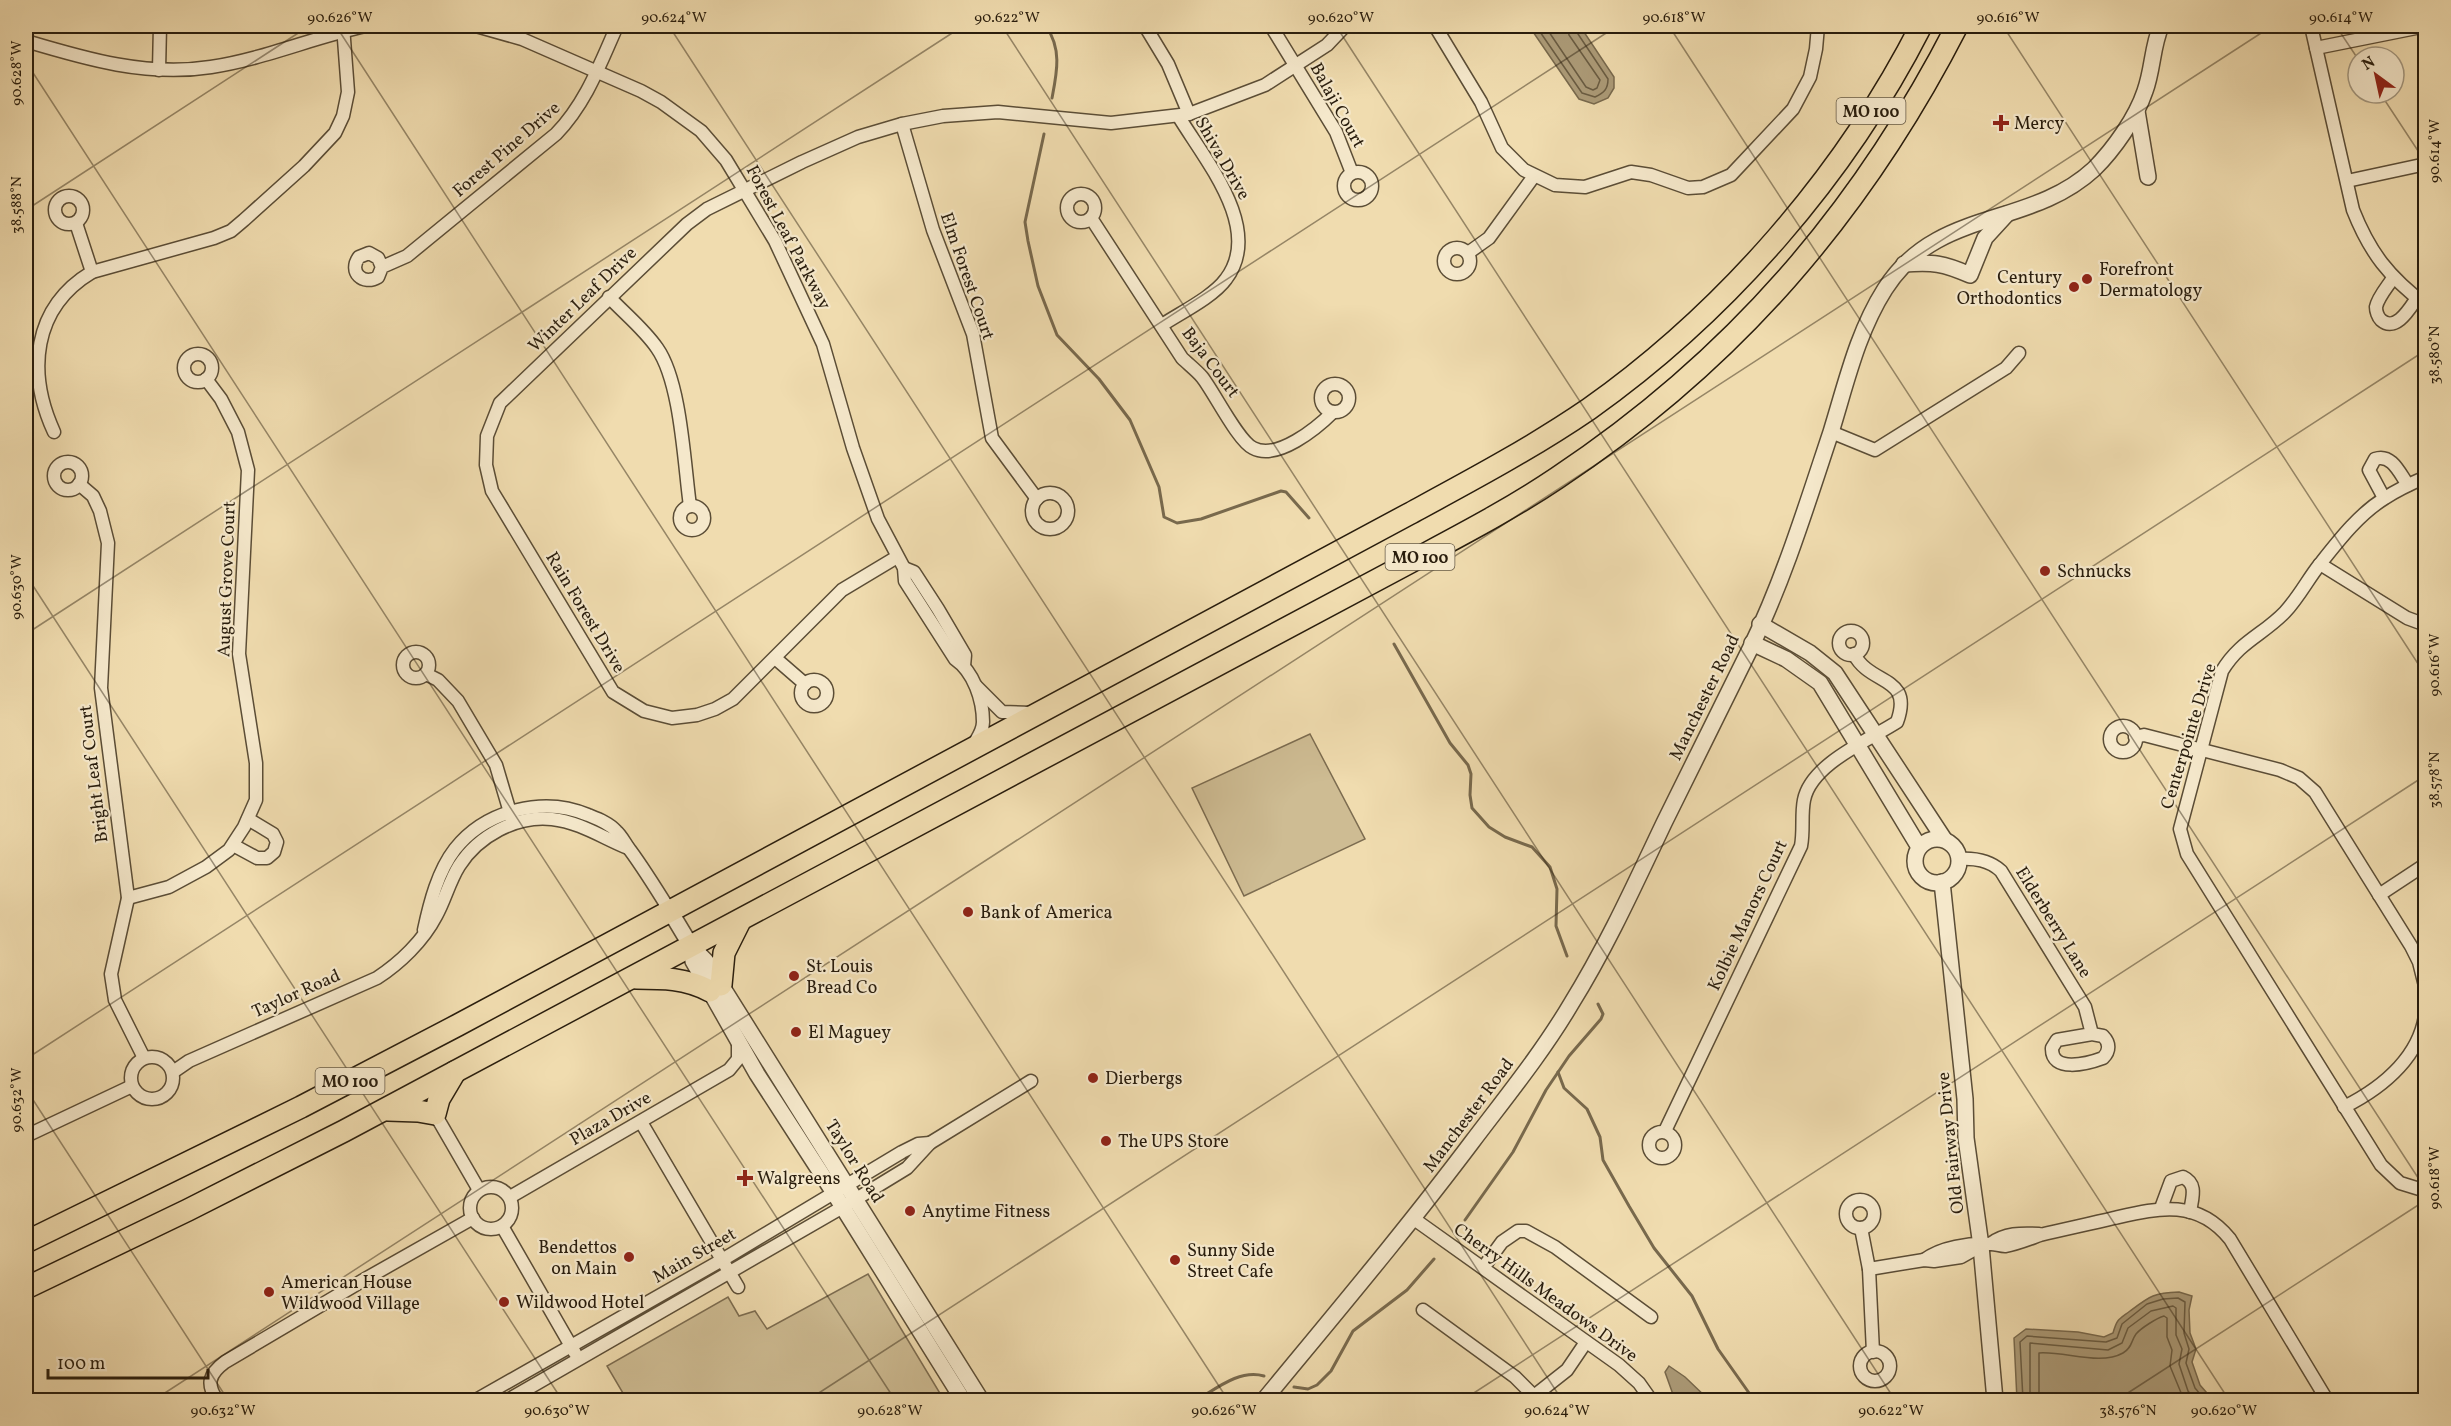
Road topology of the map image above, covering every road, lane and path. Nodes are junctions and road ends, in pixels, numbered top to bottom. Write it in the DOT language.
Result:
graph roads {
  1 [pos="160,26"];
  2 [pos="366,26"];
  3 [pos="477,26"];
  4 [pos="616,26"];
  5 [pos="1144,26"];
  6 [pos="1271,26"];
  7 [pos="1345,26"];
  8 [pos="1435,26"];
  9 [pos="1818,26"];
  10 [pos="1921,26"];
  11 [pos="1942,26"];
  12 [pos="1957,26"];
  13 [pos="2148,26"];
  14 [pos="2161,26"];
  15 [pos="2311,26"];
  16 [pos="2426,26"];
  17 [pos="343,28"];
  18 [pos="26,41"];
  19 [pos="2154,43"];
  20 [pos="2316,48"];
  21 [pos="1296,66"];
  22 [pos="159,70"];
  23 [pos="597,71"];
  24 [pos="2137,111"];
  25 [pos="1184,116"];
  26 [pos="902,124"];
  27 [pos="1903,124"];
  28 [pos="2426,164"];
  29 [pos="1352,173"];
  30 [pos="1534,176"];
  31 [pos="2148,177"];
  32 [pos="2346,181"];
  33 [pos="746,189"];
  34 [pos="2007,213"];
  35 [pos="1091,218"];
  36 [pos="76,223"];
  37 [pos="1468,253"];
  38 [pos="1904,264"];
  39 [pos="382,267"];
  40 [pos="92,272"];
  41 [pos="2393,278"];
  42 [pos="609,297"];
  43 [pos="2421,301"];
  44 [pos="1162,325"];
  45 [pos="2019,352"];
  46 [pos="206,379"];
  47 [pos="1333,412"];
  48 [pos="54,432"];
  49 [pos="1831,432"];
  50 [pos="486,465"];
  51 [pos="2426,477"];
  52 [pos="79,484"];
  53 [pos="2408,485"];
  54 [pos="2384,498"];
  55 [pos="1037,499"];
  56 [pos="690,506"];
  57 [pos="901,563"];
  58 [pos="2320,564"];
  59 [pos="1760,624"];
  60 [pos="2426,625"];
  61 [pos="1752,644"];
  62 [pos="1854,654"];
  63 [pos="775,657"];
  64 [pos="426,674"];
  65 [pos="805,684"];
  66 [pos="976,686"];
  67 [pos="1036,713"];
  68 [pos="1876,735"];
  69 [pos="2135,737"];
  70 [pos="1859,745"];
  71 [pos="972,749"];
  72 [pos="2202,750"];
  73 [pos="511,818"];
  74 [pos="248,819"];
  75 [pos="1944,839"];
  76 [pos="233,845"];
  77 [pos="1919,847"];
  78 [pos="1959,859"];
  79 [pos="2426,864"];
  80 [pos="1942,882"];
  81 [pos="2379,895"];
  82 [pos="128,898"];
  83 [pos="670,911"];
  84 [pos="741,920"];
  85 [pos="691,946"];
  86 [pos="632,978"];
  87 [pos="716,988"];
  88 [pos="2426,990"];
  89 [pos="2426,1006"];
  90 [pos="2092,1034"];
  91 [pos="738,1041"];
  92 [pos="144,1058"];
  93 [pos="729,1070"];
  94 [pos="173,1072"];
  95 [pos="455,1072"];
  96 [pos="758,1076"];
  97 [pos="1030,1081"];
  98 [pos="132,1086"];
  99 [pos="2344,1107"];
  100 [pos="384,1110"];
  101 [pos="435,1114"];
  102 [pos="641,1122"];
  103 [pos="1665,1131"];
  104 [pos="26,1136"];
  105 [pos="930,1143"];
  106 [pos="840,1189"];
  107 [pos="480,1190"];
  108 [pos="2426,1191"];
  109 [pos="510,1197"];
  110 [pos="849,1203"];
  111 [pos="2161,1208"];
  112 [pos="2190,1212"];
  113 [pos="473,1218"];
  114 [pos="1414,1219"];
  115 [pos="502,1226"];
  116 [pos="1861,1228"];
  117 [pos="26,1242"];
  118 [pos="1986,1245"];
  119 [pos="722,1260"];
  120 [pos="1482,1268"];
  121 [pos="1869,1269"];
  122 [pos="729,1272"];
  123 [pos="738,1287"];
  124 [pos="26,1288"];
  125 [pos="1423,1310"];
  126 [pos="1651,1317"];
  127 [pos="1586,1342"];
  128 [pos="571,1346"];
  129 [pos="1873,1352"];
  130 [pos="579,1359"];
  131 [pos="1532,1398"];
  132 [pos="217,1401"];
  133 [pos="476,1401"];
  134 [pos="508,1401"];
  135 [pos="963,1401"];
  136 [pos="981,1401"];
  137 [pos="1264,1401"];
  138 [pos="1651,1401"];
  139 [pos="1995,1401"];
  140 [pos="2327,1401"];
  1 -- 22 [label="street"];
  2 -- 17 [label="street"];
  3 -- 23 [label="street, Forest Leaf Parkway"];
  4 -- 23 [label="street, Forest Pine Drive"];
  5 -- 25 [label="street, Shiva Drive"];
  6 -- 21 [label="street, Balaji Court"];
  7 -- 21 [label="street, Winter Leaf Drive"];
  8 -- 30 [label="street"];
  9 -- 30 [label="street"];
  10 -- 67 [label="highway, MO 100"];
  11 -- 27 [label="highway"];
  12 -- 27 [label="highway, MO 100"];
  13 -- 19 [label="street, Manchester Road"];
  14 -- 19 [label="street, Manchester Road"];
  15 -- 20 [label="street"];
  16 -- 20 [label="street"];
  17 -- 22 [label="street"];
  17 -- 40 [label="street"];
  18 -- 22 [label="street"];
  19 -- 24 [label="street, Manchester Road"];
  20 -- 32 [label="street"];
  21 -- 25 [label="street, Winter Leaf Drive"];
  21 -- 29 [label="street, Balaji Court"];
  23 -- 33 [label="street, Forest Leaf Parkway"];
  23 -- 39 [label="street, Forest Pine Drive"];
  24 -- 31 [label="street"];
  24 -- 34 [label="street, Manchester Road"];
  25 -- 26 [label="street, Winter Leaf Drive"];
  25 -- 44 [label="street, Shiva Drive"];
  26 -- 33 [label="street, Winter Leaf Drive"];
  26 -- 55 [label="street, Elm Forest Court"];
  27 -- 84 [label="highway, MO 100"];
  28 -- 32 [label="street"];
  30 -- 37 [label="street"];
  32 -- 41 [label="street"];
  33 -- 42 [label="street, Winter Leaf Drive"];
  33 -- 57 [label="street, Forest Leaf Parkway"];
  34 -- 38 [label="street, Manchester Road"];
  34 -- 38 [label="street"];
  35 -- 44 [label="street, Baja Court"];
  36 -- 40 [label="street"];
  38 -- 49 [label="street, Manchester Road"];
  40 -- 48 [label="street"];
  41 -- 43 [label="street"];
  41 -- 43 [label="street"];
  42 -- 50 [label="street, Winter Leaf Drive"];
  42 -- 56 [label="street"];
  44 -- 47 [label="street, Baja Court"];
  45 -- 49 [label="street"];
  46 -- 74 [label="street, August Grove Court"];
  49 -- 59 [label="street, Manchester Road"];
  50 -- 63 [label="street, Rain Forest Drive"];
  51 -- 53 [label="street, Centerpointe Drive"];
  52 -- 82 [label="street, Bright Leaf Court"];
  53 -- 54 [label="street, Centerpointe Drive"];
  53 -- 54 [label="street"];
  54 -- 58 [label="street, Centerpointe Drive"];
  57 -- 63 [label="street, Rain Forest Drive"];
  57 -- 66 [label="street, Forest Leaf Parkway"];
  58 -- 60 [label="street"];
  58 -- 72 [label="street, Centerpointe Drive"];
  59 -- 61 [label="street, Manchester Road"];
  59 -- 68 [label="street"];
  61 -- 70 [label="street"];
  61 -- 114 [label="street, Manchester Road"];
  62 -- 68 [label="street, Kolbie Manors Court"];
  63 -- 65 [label="street"];
  64 -- 73 [label="street"];
  66 -- 67 [label="street, Forest Leaf Parkway"];
  66 -- 71 [label="street, Forest Leaf Parkway"];
  67 -- 71 [label="highway, MO 100"];
  68 -- 70 [label="street, Kolbie Manors Court"];
  68 -- 75 [label="street"];
  69 -- 72 [label="street"];
  70 -- 77 [label="street"];
  70 -- 103 [label="street, Kolbie Manors Court"];
  71 -- 83 [label="highway, MO 100"];
  72 -- 81 [label="street"];
  72 -- 99 [label="street, Centerpointe Drive"];
  73 -- 83 [label="street, Taylor Road"];
  73 -- 94 [label="street, Taylor Road"];
  74 -- 76 [label="street, August Grove Court"];
  74 -- 76 [label="street"];
  75 -- 77 [label="street"];
  75 -- 78 [label="street"];
  76 -- 82 [label="street, August Grove Court"];
  77 -- 80 [label="street"];
  78 -- 80 [label="street"];
  78 -- 90 [label="street, Elderberry Lane"];
  79 -- 81 [label="street"];
  80 -- 118 [label="street, Old Fairway Drive"];
  81 -- 88 [label="street"];
  82 -- 92 [label="street, Bright Leaf Court"];
  83 -- 85 [label="street, Taylor Road"];
  83 -- 117 [label="highway, MO 100"];
  84 -- 85 [label="highway, MO 100"];
  84 -- 87 [label="highway"];
  85 -- 86 [label="highway, MO 100"];
  85 -- 87 [label="street, Taylor Road"];
  86 -- 87 [label="highway"];
  86 -- 95 [label="highway, MO 100"];
  87 -- 91 [label="street, Taylor Road"];
  87 -- 106 [label="street, Taylor Road"];
  89 -- 99 [label="street"];
  91 -- 93 [label="street"];
  91 -- 96 [label="street, Taylor Road"];
  92 -- 94 [label="street"];
  92 -- 98 [label="street"];
  93 -- 96 [label="street"];
  93 -- 102 [label="street, Plaza Drive"];
  94 -- 98 [label="street"];
  95 -- 100 [label="highway, MO 100"];
  95 -- 101 [label="highway"];
  96 -- 106 [label="street, Taylor Road"];
  97 -- 105 [label="street, Main Street"];
  98 -- 104 [label="street"];
  99 -- 108 [label="street, Centerpointe Drive"];
  100 -- 101 [label="highway"];
  100 -- 124 [label="highway, MO 100"];
  101 -- 107 [label="street"];
  102 -- 109 [label="street, Plaza Drive"];
  102 -- 119 [label="street"];
  105 -- 106 [label="street, Main Street"];
  105 -- 110 [label="street, Main Street"];
  106 -- 110 [label="street, Taylor Road"];
  106 -- 119 [label="street, Main Street"];
  107 -- 109 [label="street"];
  107 -- 113 [label="street"];
  109 -- 115 [label="street"];
  110 -- 122 [label="street, Main Street"];
  110 -- 135 [label="street, Taylor Road"];
  110 -- 136 [label="street, Taylor Road"];
  111 -- 112 [label="street"];
  111 -- 112 [label="street"];
  111 -- 118 [label="street"];
  112 -- 140 [label="street"];
  113 -- 115 [label="street"];
  113 -- 132 [label="street"];
  114 -- 120 [label="street, Cherry Hills Meadows Drive"];
  114 -- 137 [label="street, Manchester Road"];
  115 -- 128 [label="street"];
  116 -- 121 [label="street"];
  118 -- 121 [label="street"];
  118 -- 139 [label="street, Old Fairway Drive"];
  119 -- 122 [label="street"];
  119 -- 128 [label="street, Main Street"];
  120 -- 126 [label="street"];
  120 -- 127 [label="street, Cherry Hills Meadows Drive"];
  121 -- 129 [label="street"];
  122 -- 123 [label="street"];
  122 -- 130 [label="street, Main Street"];
  125 -- 131 [label="street"];
  127 -- 131 [label="street"];
  127 -- 138 [label="street, Cherry Hills Meadows Drive"];
  128 -- 130 [label="street"];
  128 -- 133 [label="street, Main Street"];
  130 -- 134 [label="street, Main Street"];
}
